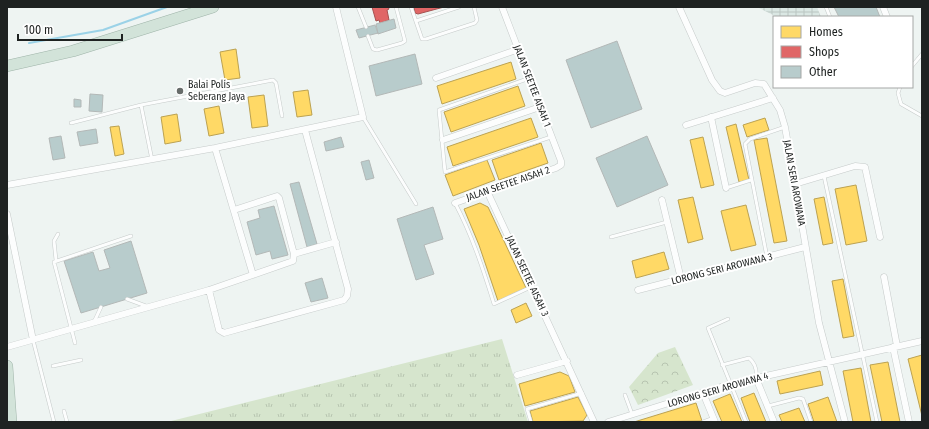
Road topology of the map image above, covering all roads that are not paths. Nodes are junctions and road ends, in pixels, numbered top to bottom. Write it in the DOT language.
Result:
graph roads {
  1 [pos="213,7"];
  2 [pos="336,7"];
  3 [pos="358,7"];
  4 [pos="396,7"];
  5 [pos="411,7"];
  6 [pos="459,7"];
  7 [pos="474,7"];
  8 [pos="502,7"];
  9 [pos="679,7"];
  10 [pos="416,21"];
  11 [pos="366,27"];
  12 [pos="368,36"];
  13 [pos="518,49"];
  14 [pos="922,54"];
  15 [pos="19,64"];
  16 [pos="913,65"];
  17 [pos="7,66"];
  18 [pos="7,70"];
  19 [pos="436,78"];
  20 [pos="530,78"];
  21 [pos="900,88"];
  22 [pos="773,98"];
  23 [pos="141,105"];
  24 [pos="540,107"];
  25 [pos="282,116"];
  26 [pos="922,116"];
  27 [pos="363,117"];
  28 [pos="711,117"];
  29 [pos="71,123"];
  30 [pos="686,125"];
  31 [pos="785,127"];
  32 [pos="305,130"];
  33 [pos="551,137"];
  34 [pos="443,140"];
  35 [pos="215,148"];
  36 [pos="152,160"];
  37 [pos="561,165"];
  38 [pos="824,175"];
  39 [pos="751,180"];
  40 [pos="795,184"];
  41 [pos="7,185"];
  42 [pos="726,188"];
  43 [pos="486,191"];
  44 [pos="662,200"];
  45 [pos="455,202"];
  46 [pos="416,204"];
  47 [pos="234,210"];
  48 [pos="7,214"];
  49 [pos="667,222"];
  50 [pos="58,234"];
  51 [pos="131,236"];
  52 [pos="611,237"];
  53 [pos="880,237"];
  54 [pos="336,242"];
  55 [pos="805,247"];
  56 [pos="294,254"];
  57 [pos="767,257"];
  58 [pos="56,260"];
  59 [pos="253,274"];
  60 [pos="884,277"];
  61 [pos="681,279"];
  62 [pos="532,287"];
  63 [pos="209,290"];
  64 [pos="638,290"];
  65 [pos="127,299"];
  66 [pos="101,307"];
  67 [pos="148,307"];
  68 [pos="728,319"];
  69 [pos="93,323"];
  70 [pos="71,330"];
  71 [pos="33,340"];
  72 [pos="922,341"];
  73 [pos="76,343"];
  74 [pos="895,346"];
  75 [pos="7,347"];
  76 [pos="863,353"];
  77 [pos="81,360"];
  78 [pos="567,361"];
  79 [pos="829,361"];
  80 [pos="7,366"];
  81 [pos="53,366"];
  82 [pos="722,366"];
  83 [pos="517,375"];
  84 [pos="756,378"];
  85 [pos="730,384"];
  86 [pos="582,393"];
  87 [pos="703,393"];
  88 [pos="625,395"];
  89 [pos="768,406"];
  90 [pos="64,411"];
  91 [pos="632,414"];
  92 [pos="715,420"];
  93 [pos="11,422"];
  94 [pos="54,422"];
  95 [pos="67,422"];
  96 [pos="531,422"];
  97 [pos="594,422"];
  98 [pos="608,422"];
  99 [pos="703,422"];
  100 [pos="746,422"];
  101 [pos="774,422"];
  102 [pos="811,422"];
  103 [pos="845,422"];
  104 [pos="878,422"];
  105 [pos="910,422"];
  1 -- 15 [label="highway"];
  2 -- 27 [label="street"];
  3 -- 11 [label="lane"];
  4 -- 12 [label="lane"];
  5 -- 10 [label="lane"];
  6 -- 10 [label="lane"];
  7 -- 10 [label="lane"];
  8 -- 13 [label="street, JALAN SEETEE AISAH 1"];
  9 -- 22 [label="street, JALAN SERI AROWANA"];
  13 -- 19 [label="street"];
  13 -- 20 [label="street, JALAN SEETEE AISAH 1"];
  14 -- 16 [label="lane"];
  15 -- 17 [label="highway"];
  15 -- 18 [label="highway"];
  20 -- 24 [label="street, JALAN SEETEE AISAH 1"];
  20 -- 34 [label="lane"];
  21 -- 26 [label="lane"];
  22 -- 28 [label="street"];
  22 -- 31 [label="street, JALAN SERI AROWANA"];
  23 -- 25 [label="lane"];
  23 -- 29 [label="lane"];
  23 -- 36 [label="lane"];
  24 -- 33 [label="street, JALAN SEETEE AISAH 1"];
  24 -- 34 [label="street"];
  27 -- 32 [label="street"];
  27 -- 46 [label="lane"];
  28 -- 30 [label="street"];
  28 -- 42 [label="street"];
  31 -- 39 [label="lane"];
  31 -- 40 [label="street, JALAN SERI AROWANA"];
  32 -- 35 [label="street"];
  32 -- 54 [label="street"];
  33 -- 34 [label="lane"];
  33 -- 37 [label="street, JALAN SEETEE AISAH 1"];
  35 -- 36 [label="street"];
  35 -- 47 [label="street"];
  36 -- 41 [label="street"];
  37 -- 43 [label="street, JALAN SEETEE AISAH 2"];
  38 -- 40 [label="street"];
  38 -- 53 [label="street"];
  38 -- 76 [label="lane"];
  39 -- 42 [label="lane"];
  39 -- 57 [label="lane"];
  40 -- 55 [label="street, JALAN SERI AROWANA"];
  43 -- 45 [label="street, JALAN SEETEE AISAH 2"];
  43 -- 62 [label="street, JALAN SEETEE AISAH 3"];
  44 -- 49 [label="street"];
  45 -- 62 [label="lane"];
  47 -- 56 [label="street"];
  47 -- 59 [label="street"];
  48 -- 71 [label="street"];
  49 -- 52 [label="lane"];
  49 -- 61 [label="street"];
  50 -- 58 [label="lane"];
  51 -- 58 [label="lane"];
  54 -- 56 [label="street"];
  54 -- 63 [label="street"];
  55 -- 57 [label="street, LORONG SERI AROWANA 3"];
  55 -- 79 [label="street, JALAN SERI AROWANA"];
  56 -- 59 [label="street"];
  57 -- 61 [label="street, LORONG SERI AROWANA 3"];
  58 -- 70 [label="lane"];
  59 -- 63 [label="street"];
  60 -- 74 [label="street"];
  61 -- 64 [label="street, LORONG SERI AROWANA 3"];
  62 -- 78 [label="street, JALAN SEETEE AISAH 3"];
  63 -- 67 [label="street"];
  65 -- 67 [label="lane"];
  66 -- 69 [label="lane"];
  67 -- 69 [label="street"];
  68 -- 82 [label="lane"];
  69 -- 70 [label="street"];
  70 -- 71 [label="street"];
  70 -- 73 [label="lane"];
  71 -- 75 [label="street"];
  71 -- 94 [label="lane"];
  72 -- 74 [label="street, LORONG SERI AROWANA 4"];
  74 -- 76 [label="street, LORONG SERI AROWANA 4"];
  74 -- 105 [label="street"];
  76 -- 79 [label="street, LORONG SERI AROWANA 4"];
  76 -- 104 [label="lane"];
  77 -- 81 [label="lane"];
  78 -- 83 [label="street"];
  78 -- 86 [label="street, JALAN SEETEE AISAH 3"];
  79 -- 84 [label="street, LORONG SERI AROWANA 4"];
  79 -- 103 [label="street, JALAN SERI AROWANA"];
  80 -- 93 [label="highway"];
  82 -- 84 [label="lane"];
  82 -- 85 [label="lane"];
  84 -- 85 [label="street, LORONG SERI AROWANA 4"];
  84 -- 89 [label="street"];
  85 -- 87 [label="street, LORONG SERI AROWANA 4"];
  85 -- 100 [label="lane"];
  86 -- 96 [label="lane"];
  86 -- 97 [label="street, JALAN SEETEE AISAH 3"];
  87 -- 91 [label="street, LORONG SERI AROWANA 4"];
  87 -- 92 [label="street"];
  88 -- 91 [label="lane"];
  89 -- 101 [label="street"];
  89 -- 102 [label="lane"];
  90 -- 95 [label="lane"];
  91 -- 98 [label="street, LORONG SERI AROWANA 4"];
  92 -- 99 [label="lane"];
}
